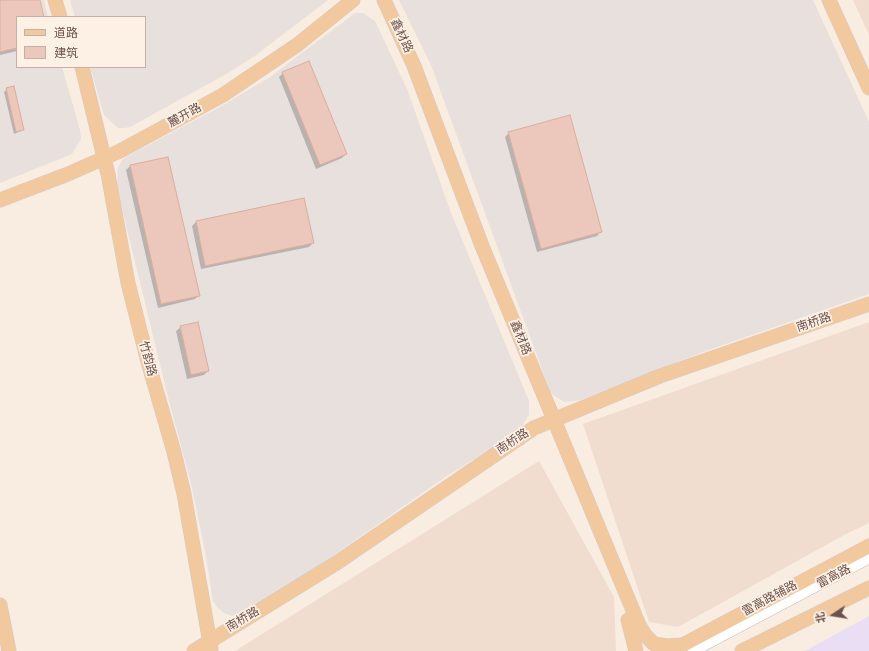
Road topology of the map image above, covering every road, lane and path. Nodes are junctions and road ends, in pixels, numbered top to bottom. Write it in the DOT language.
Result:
graph roads {
  1 [pos="55,0"];
  2 [pos="63,0"];
  3 [pos="340,0"];
  4 [pos="353,0"];
  5 [pos="374,0"];
  6 [pos="384,0"];
  7 [pos="829,0"];
  8 [pos="838,0"];
  9 [pos="60,16"];
  10 [pos="68,16"];
  11 [pos="74,68"];
  12 [pos="82,68"];
  13 [pos="869,68"];
  14 [pos="869,88"];
  15 [pos="100,155"];
  16 [pos="0,191"];
  17 [pos="0,200"];
  18 [pos="869,304"];
  19 [pos="869,312"];
  20 [pos="551,425"];
  21 [pos="869,546"];
  22 [pos="869,558"];
  23 [pos="869,563"];
  24 [pos="869,588"];
  25 [pos="0,605"];
  26 [pos="206,648"];
  27 [pos="682,649"];
  28 [pos="9,651"];
  29 [pos="636,651"];
  30 [pos="703,651"];
  31 [pos="742,651"];
  1 -- 9 [label="main road"];
  2 -- 10 [label="main road"];
  3 -- 15 [label="main road, 麓开路"];
  4 -- 15 [label="main road, 麓开路"];
  5 -- 20 [label="main road, 鑫材路"];
  6 -- 20 [label="main road, 鑫材路"];
  7 -- 14 [label="main road"];
  8 -- 13 [label="main road"];
  11 -- 15 [label="main road, 竹韵路"];
  12 -- 15 [label="main road, 竹韵路"];
  15 -- 16 [label="main road, 麓开路"];
  15 -- 17 [label="main road, 麓开路"];
  15 -- 26 [label="main road, 竹韵路"];
  18 -- 20 [label="main road, 南桥路"];
  19 -- 20 [label="main road, 南桥路"];
  20 -- 26 [label="main road, 南桥路"];
  20 -- 27 [label="main road, 鑫材路"];
  20 -- 29 [label="main road, 鑫材路"];
  21 -- 27 [label="main road, 雷高路辅路"];
  22 -- 27 [label="street, 雷高路"];
  23 -- 30 [label="street, 雷高路"];
  24 -- 31 [label="main road"];
  25 -- 28 [label="main road"];
}
